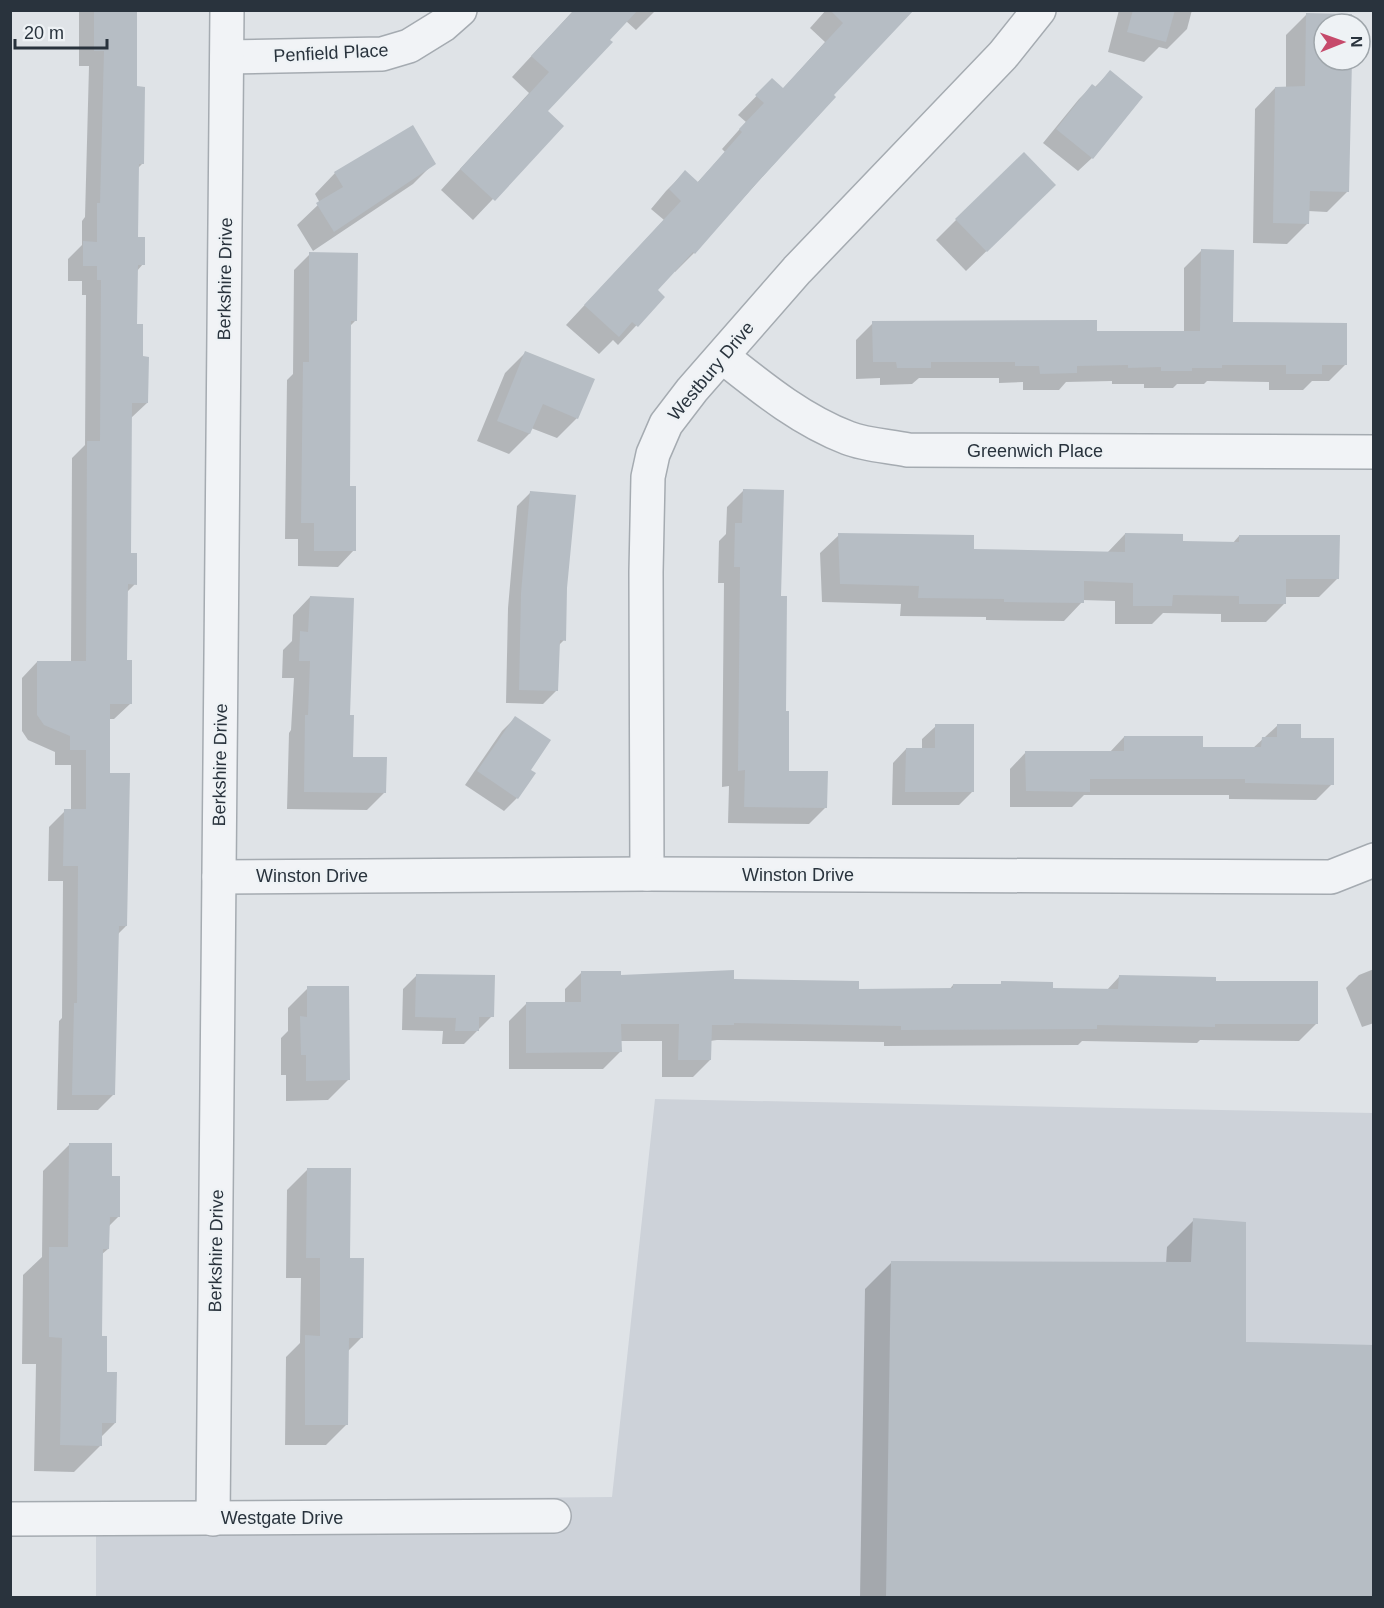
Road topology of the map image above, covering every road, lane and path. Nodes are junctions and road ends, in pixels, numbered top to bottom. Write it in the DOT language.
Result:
graph roads {
  1 [pos="227,10"];
  2 [pos="460,10"];
  3 [pos="1039,10"];
  4 [pos="227,57"];
  5 [pos="723,357"];
  6 [pos="1374,452"];
  7 [pos="1374,860"];
  8 [pos="647,874"];
  9 [pos="219,877"];
  10 [pos="554,1516"];
  11 [pos="10,1518"];
  12 [pos="213,1519"];
  1 -- 4 [label="street, Berkshire Drive"];
  2 -- 4 [label="street, Penfield Place"];
  3 -- 5 [label="street, Westbury Drive"];
  4 -- 9 [label="street, Berkshire Drive"];
  5 -- 6 [label="street, Greenwich Place"];
  5 -- 8 [label="street, Westbury Drive"];
  7 -- 8 [label="street, Winston Drive"];
  8 -- 9 [label="street, Winston Drive"];
  9 -- 12 [label="street, Berkshire Drive"];
  10 -- 12 [label="street, Westgate Drive"];
  11 -- 12 [label="street, Westgate Drive"];
}
